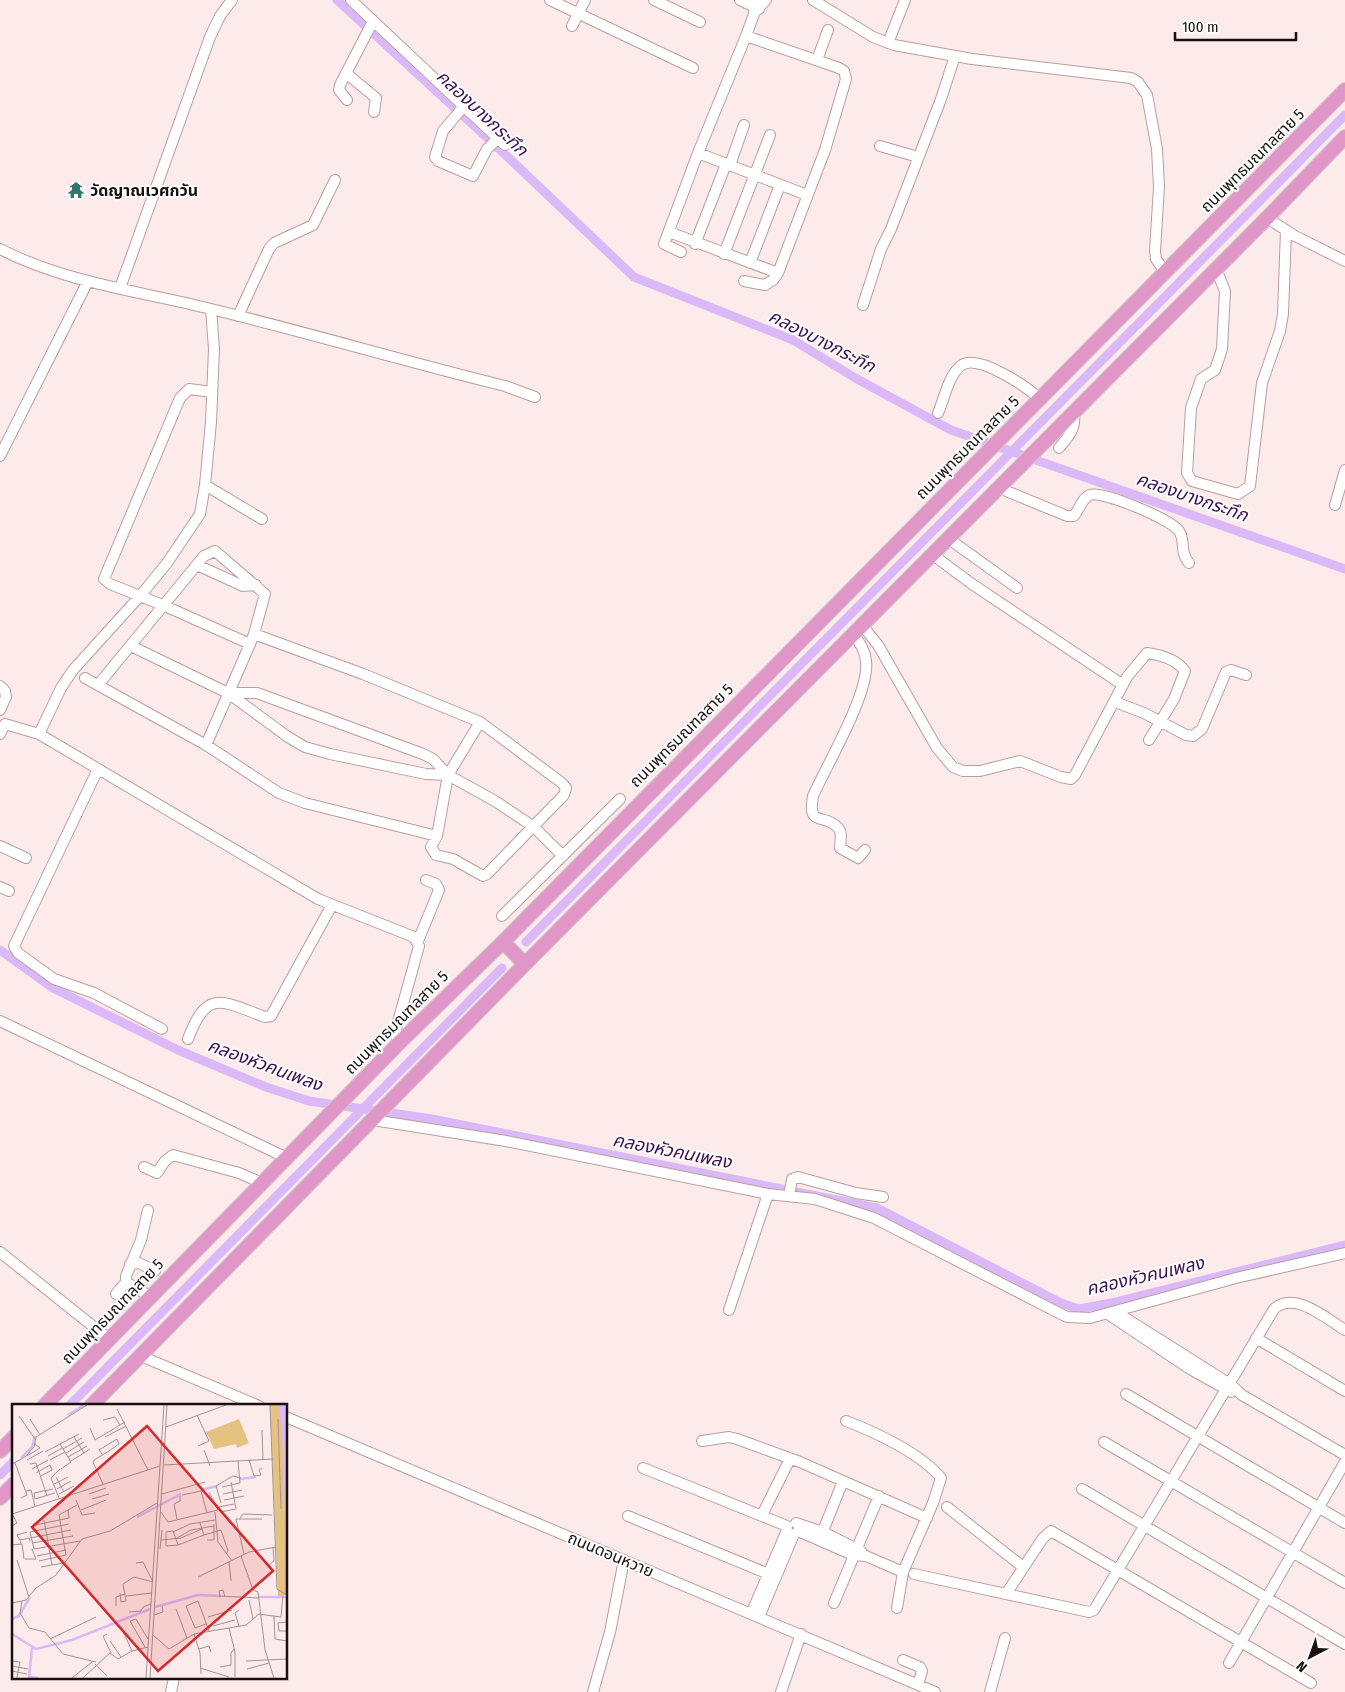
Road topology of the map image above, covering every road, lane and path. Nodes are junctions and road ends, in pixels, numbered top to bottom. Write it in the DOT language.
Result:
graph roads {
  1 [pos="232,0"];
  2 [pos="351,0"];
  3 [pos="550,0"];
  4 [pos="585,0"];
  5 [pos="654,0"];
  6 [pos="740,0"];
  7 [pos="766,0"];
  8 [pos="813,0"];
  9 [pos="905,0"];
  10 [pos="755,7"];
  11 [pos="578,14"];
  12 [pos="700,22"];
  13 [pos="371,24"];
  14 [pos="572,26"];
  15 [pos="828,30"];
  16 [pos="746,36"];
  17 [pos="888,43"];
  18 [pos="955,56"];
  19 [pos="817,60"];
  20 [pos="694,68"];
  21 [pos="346,73"];
  22 [pos="1345,90"];
  23 [pos="347,100"];
  24 [pos="463,107"];
  25 [pos="374,112"];
  26 [pos="744,125"];
  27 [pos="770,135"];
  28 [pos="1345,137"];
  29 [pos="880,146"];
  30 [pos="698,153"];
  31 [pos="918,156"];
  32 [pos="728,164"];
  33 [pos="756,174"];
  34 [pos="335,180"];
  35 [pos="780,185"];
  36 [pos="808,195"];
  37 [pos="1268,218"];
  38 [pos="1286,230"];
  39 [pos="669,232"];
  40 [pos="696,244"];
  41 [pos="0,250"];
  42 [pos="681,252"];
  43 [pos="724,254"];
  44 [pos="1345,262"];
  45 [pos="750,263"];
  46 [pos="1216,269"];
  47 [pos="1165,272"];
  48 [pos="778,273"];
  49 [pos="744,280"];
  50 [pos="88,282"];
  51 [pos="120,288"];
  52 [pos="863,305"];
  53 [pos="211,309"];
  54 [pos="238,316"];
  55 [pos="212,392"];
  56 [pos="535,397"];
  57 [pos="1040,399"];
  58 [pos="938,413"];
  59 [pos="1074,413"];
  60 [pos="1059,448"];
  61 [pos="0,456"];
  62 [pos="1345,470"];
  63 [pos="206,486"];
  64 [pos="999,488"];
  65 [pos="1335,505"];
  66 [pos="262,519"];
  67 [pos="949,539"];
  68 [pos="933,554"];
  69 [pos="1189,563"];
  70 [pos="197,565"];
  71 [pos="256,585"];
  72 [pos="1017,588"];
  73 [pos="140,596"];
  74 [pos="165,606"];
  75 [pos="858,630"];
  76 [pos="254,634"];
  77 [pos="250,644"];
  78 [pos="131,646"];
  79 [pos="1246,675"];
  80 [pos="85,678"];
  81 [pos="98,685"];
  82 [pos="1123,685"];
  83 [pos="0,686"];
  84 [pos="228,692"];
  85 [pos="1114,702"];
  86 [pos="0,710"];
  87 [pos="1158,721"];
  88 [pos="480,722"];
  89 [pos="0,734"];
  90 [pos="39,734"];
  91 [pos="1148,740"];
  92 [pos="206,745"];
  93 [pos="98,768"];
  94 [pos="448,775"];
  95 [pos="620,799"];
  96 [pos="530,827"];
  97 [pos="437,836"];
  98 [pos="0,846"];
  99 [pos="865,850"];
  100 [pos="561,857"];
  101 [pos="26,858"];
  102 [pos="426,880"];
  103 [pos="533,885"];
  104 [pos="545,898"];
  105 [pos="332,905"];
  106 [pos="502,916"];
  107 [pos="418,941"];
  108 [pos="502,942"];
  109 [pos="525,964"];
  110 [pos="0,1021"];
  111 [pos="162,1029"];
  112 [pos="188,1039"];
  113 [pos="401,1041"];
  114 [pos="373,1120"];
  115 [pos="287,1158"];
  116 [pos="144,1167"];
  117 [pos="262,1183"];
  118 [pos="790,1190"];
  119 [pos="768,1194"];
  120 [pos="883,1196"];
  121 [pos="148,1210"];
  122 [pos="0,1252"];
  123 [pos="1345,1253"];
  124 [pos="130,1264"];
  125 [pos="154,1271"];
  126 [pos="126,1282"];
  127 [pos="116,1294"];
  128 [pos="151,1297"];
  129 [pos="729,1310"];
  130 [pos="1112,1313"];
  131 [pos="1345,1330"];
  132 [pos="1256,1338"];
  133 [pos="109,1339"];
  134 [pos="141,1356"];
  135 [pos="1228,1387"];
  136 [pos="1345,1391"];
  137 [pos="1126,1394"];
  138 [pos="241,1402"];
  139 [pos="46,1404"];
  140 [pos="93,1404"];
  141 [pos="288,1418"];
  142 [pos="846,1421"];
  143 [pos="1200,1436"];
  144 [pos="12,1439"];
  145 [pos="702,1441"];
  146 [pos="1104,1442"];
  147 [pos="0,1451"];
  148 [pos="1345,1455"];
  149 [pos="790,1459"];
  150 [pos="1345,1462"];
  151 [pos="643,1468"];
  152 [pos="843,1481"];
  153 [pos="1171,1482"];
  154 [pos="12,1486"];
  155 [pos="1082,1489"];
  156 [pos="879,1496"];
  157 [pos="0,1498"];
  158 [pos="947,1507"];
  159 [pos="1319,1508"];
  160 [pos="762,1515"];
  161 [pos="628,1516"];
  162 [pos="926,1518"];
  163 [pos="1345,1523"];
  164 [pos="1145,1527"];
  165 [pos="792,1529"];
  166 [pos="821,1536"];
  167 [pos="855,1551"];
  168 [pos="1293,1554"];
  169 [pos="624,1560"];
  170 [pos="1023,1567"];
  171 [pos="1118,1571"];
  172 [pos="903,1572"];
  173 [pos="914,1574"];
  174 [pos="772,1575"];
  175 [pos="1345,1583"];
  176 [pos="1006,1594"];
  177 [pos="1267,1598"];
  178 [pos="834,1604"];
  179 [pos="897,1608"];
  180 [pos="755,1615"];
  181 [pos="800,1634"];
  182 [pos="1005,1638"];
  183 [pos="1241,1643"];
  184 [pos="1345,1644"];
  185 [pos="903,1660"];
  186 [pos="1229,1663"];
  187 [pos="1311,1683"];
  188 [pos="918,1685"];
  189 [pos="593,1692"];
  190 [pos="781,1692"];
  191 [pos="933,1692"];
  192 [pos="990,1692"];
  1 -- 51 [label="street"];
  2 -- 13 [label="street"];
  3 -- 11 [label="street"];
  4 -- 11 [label="street"];
  5 -- 12 [label="street"];
  6 -- 10 [label="street"];
  7 -- 10 [label="street"];
  8 -- 17 [label="street"];
  9 -- 17 [label="street"];
  10 -- 16 [label="street"];
  11 -- 14 [label="street"];
  11 -- 20 [label="street"];
  13 -- 21 [label="street"];
  13 -- 24 [label="street"];
  15 -- 19 [label="street"];
  16 -- 19 [label="street"];
  16 -- 30 [label="street"];
  17 -- 18 [label="street"];
  18 -- 31 [label="street"];
  18 -- 47 [label="street"];
  19 -- 36 [label="street"];
  21 -- 23 [label="street"];
  21 -- 25 [label="street"];
  22 -- 47 [label="main road, ถนนพุทธมณฑลสาย 5"];
  24 -- 24 [label="street"];
  26 -- 32 [label="street"];
  27 -- 33 [label="street"];
  28 -- 37 [label="main road"];
  29 -- 31 [label="street"];
  30 -- 32 [label="street"];
  30 -- 39 [label="street"];
  31 -- 52 [label="street"];
  32 -- 33 [label="street"];
  32 -- 40 [label="street"];
  33 -- 35 [label="street"];
  33 -- 43 [label="street"];
  34 -- 54 [label="street"];
  35 -- 36 [label="street"];
  35 -- 45 [label="street"];
  36 -- 48 [label="street"];
  37 -- 38 [label="street"];
  37 -- 46 [label="main road"];
  38 -- 44 [label="street"];
  38 -- 46 [label="street"];
  39 -- 40 [label="street"];
  39 -- 42 [label="street"];
  40 -- 43 [label="street"];
  41 -- 50 [label="street"];
  43 -- 45 [label="street"];
  45 -- 48 [label="street"];
  46 -- 59 [label="main road"];
  47 -- 57 [label="main road, ถนนพุทธมณฑลสาย 5"];
  48 -- 49 [label="street"];
  50 -- 51 [label="street"];
  50 -- 61 [label="street"];
  51 -- 53 [label="street"];
  53 -- 54 [label="street"];
  53 -- 55 [label="street"];
  54 -- 56 [label="street"];
  55 -- 63 [label="street"];
  55 -- 73 [label="street"];
  57 -- 58 [label="street"];
  57 -- 104 [label="main road, ถนนพุทธมณฑลสาย 5"];
  59 -- 60 [label="street"];
  59 -- 64 [label="main road"];
  62 -- 65 [label="street"];
  63 -- 66 [label="street"];
  63 -- 73 [label="street"];
  64 -- 67 [label="main road"];
  64 -- 69 [label="street"];
  67 -- 68 [label="main road"];
  67 -- 72 [label="street"];
  68 -- 75 [label="main road"];
  68 -- 82 [label="street"];
  70 -- 71 [label="street"];
  70 -- 71 [label="street"];
  70 -- 74 [label="street"];
  71 -- 76 [label="street"];
  73 -- 74 [label="street"];
  73 -- 90 [label="street"];
  74 -- 77 [label="street"];
  74 -- 78 [label="street"];
  75 -- 85 [label="street"];
  75 -- 99 [label="street"];
  75 -- 109 [label="main road"];
  76 -- 77 [label="street"];
  76 -- 88 [label="street"];
  77 -- 84 [label="street"];
  78 -- 81 [label="street"];
  78 -- 84 [label="street"];
  79 -- 87 [label="street"];
  80 -- 81 [label="street"];
  81 -- 92 [label="street"];
  82 -- 85 [label="street"];
  82 -- 87 [label="street"];
  83 -- 86 [label="street"];
  84 -- 92 [label="street"];
  84 -- 94 [label="street"];
  84 -- 94 [label="street"];
  85 -- 87 [label="street"];
  87 -- 91 [label="street"];
  88 -- 94 [label="street"];
  88 -- 96 [label="street"];
  89 -- 90 [label="street"];
  90 -- 93 [label="street"];
  92 -- 97 [label="street"];
  93 -- 105 [label="street"];
  93 -- 111 [label="street"];
  94 -- 96 [label="street"];
  94 -- 97 [label="street"];
  95 -- 100 [label="street"];
  96 -- 97 [label="street"];
  96 -- 100 [label="street"];
  98 -- 101 [label="street"];
  100 -- 103 [label="street"];
  102 -- 107 [label="street"];
  103 -- 104 [label="street"];
  103 -- 106 [label="street"];
  104 -- 108 [label="main road, ถนนพุทธมณฑลสาย 5"];
  105 -- 107 [label="street"];
  105 -- 112 [label="street"];
  107 -- 113 [label="street"];
  108 -- 109 [label="main road"];
  108 -- 113 [label="main road, ถนนพุทธมณฑลสาย 5"];
  109 -- 114 [label="main road"];
  110 -- 115 [label="street"];
  113 -- 115 [label="main road, ถนนพุทธมณฑลสาย 5"];
  114 -- 119 [label="street"];
  114 -- 134 [label="main road"];
  115 -- 117 [label="main road, ถนนพุทธมณฑลสาย 5"];
  116 -- 117 [label="street"];
  117 -- 128 [label="main road, ถนนพุทธมณฑลสาย 5"];
  118 -- 119 [label="street"];
  118 -- 120 [label="street"];
  118 -- 130 [label="street"];
  119 -- 129 [label="street"];
  121 -- 124 [label="street"];
  122 -- 133 [label="street"];
  123 -- 130 [label="street"];
  124 -- 125 [label="street"];
  124 -- 126 [label="street"];
  126 -- 127 [label="street"];
  126 -- 128 [label="street"];
  128 -- 133 [label="main road, ถนนพุทธมณฑลสาย 5"];
  130 -- 135 [label="street"];
  131 -- 132 [label="street"];
  132 -- 135 [label="street"];
  132 -- 136 [label="street"];
  133 -- 139 [label="main road, ถนนพุทธมณฑลสาย 5"];
  134 -- 138 [label="street"];
  134 -- 140 [label="main road"];
  135 -- 143 [label="street"];
  135 -- 148 [label="street"];
  137 -- 143 [label="street"];
  141 -- 169 [label="street, ถนนดอนหวาย"];
  142 -- 162 [label="street"];
  143 -- 153 [label="street"];
  143 -- 159 [label="street"];
  144 -- 147 [label="main road"];
  145 -- 149 [label="street"];
  146 -- 153 [label="street"];
  149 -- 152 [label="street"];
  149 -- 160 [label="street"];
  150 -- 159 [label="street"];
  151 -- 160 [label="street"];
  152 -- 156 [label="street"];
  152 -- 166 [label="street"];
  153 -- 164 [label="street"];
  153 -- 168 [label="street"];
  154 -- 157 [label="main road"];
  155 -- 164 [label="street"];
  156 -- 162 [label="street"];
  156 -- 167 [label="street"];
  158 -- 170 [label="street"];
  159 -- 163 [label="street"];
  159 -- 168 [label="street"];
  160 -- 165 [label="street"];
  161 -- 174 [label="street"];
  162 -- 172 [label="street"];
  164 -- 171 [label="street"];
  164 -- 177 [label="street"];
  165 -- 166 [label="street"];
  165 -- 174 [label="street"];
  166 -- 167 [label="street"];
  167 -- 172 [label="street"];
  167 -- 178 [label="street"];
  168 -- 175 [label="street"];
  168 -- 177 [label="street"];
  169 -- 180 [label="street, ถนนดอนหวาย"];
  169 -- 189 [label="street"];
  170 -- 171 [label="street"];
  170 -- 176 [label="street"];
  171 -- 176 [label="street"];
  171 -- 183 [label="street"];
  172 -- 179 [label="street"];
  173 -- 176 [label="street"];
  174 -- 180 [label="street"];
  177 -- 183 [label="street"];
  177 -- 184 [label="street"];
  180 -- 181 [label="street, ถนนดอนหวาย"];
  181 -- 188 [label="street, ถนนดอนหวาย"];
  181 -- 190 [label="street"];
  182 -- 192 [label="street"];
  183 -- 186 [label="street"];
  183 -- 187 [label="street"];
  185 -- 188 [label="street"];
  188 -- 191 [label="street, ถนนดอนหวาย"];
}
